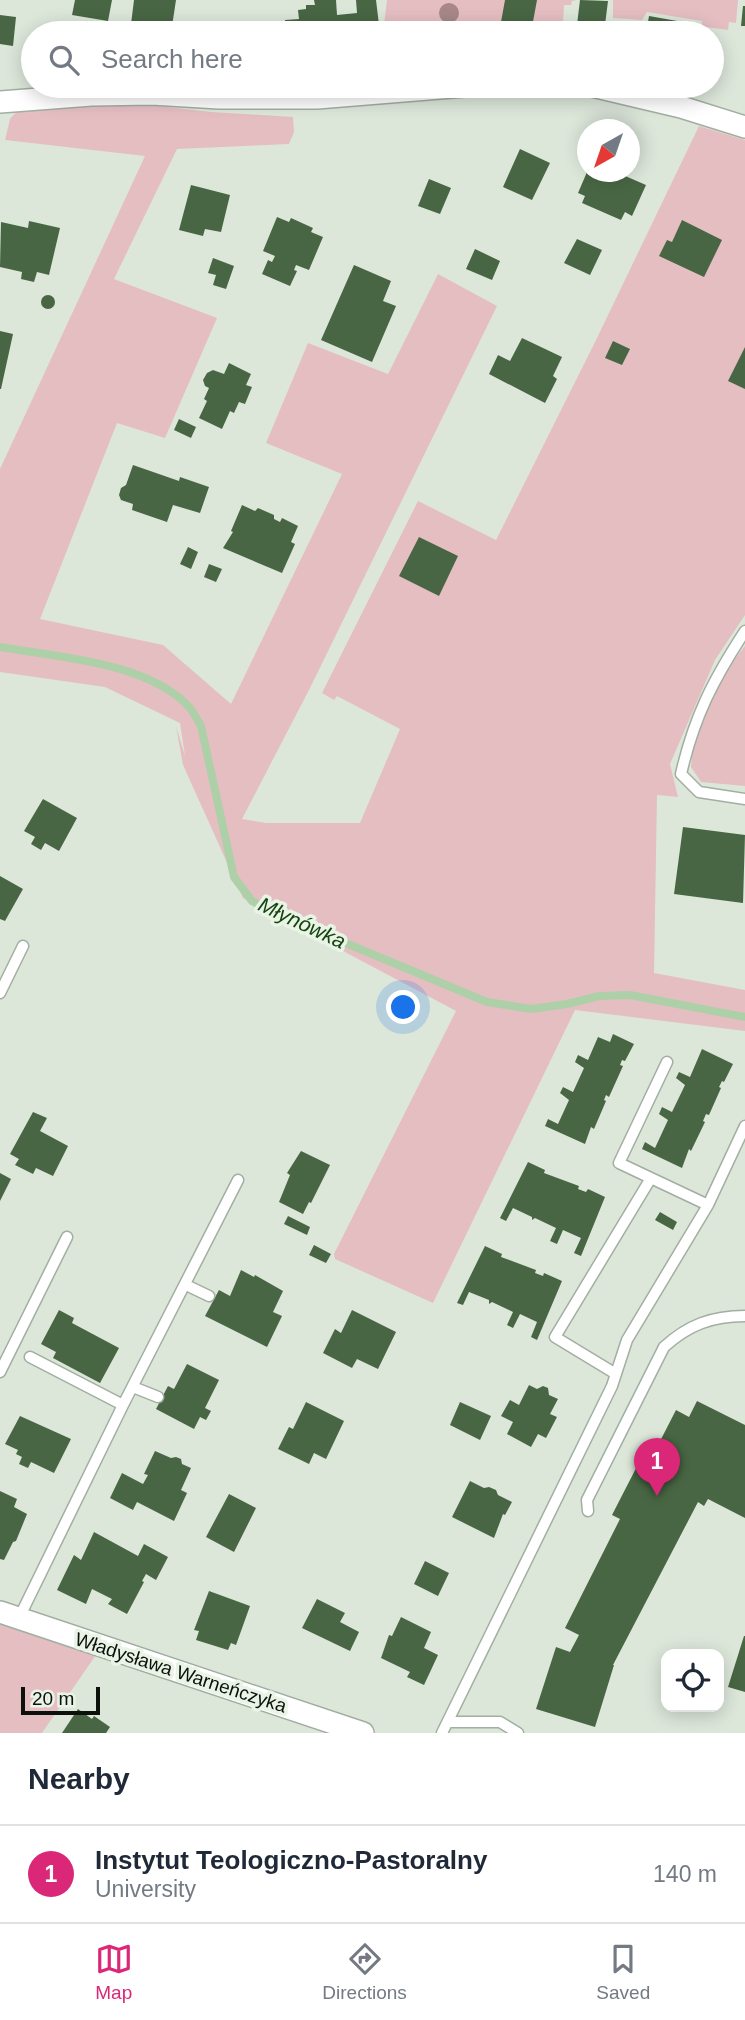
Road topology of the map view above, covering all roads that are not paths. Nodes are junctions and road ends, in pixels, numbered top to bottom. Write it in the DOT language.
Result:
graph roads {
  1 [pos="52,98"];
  2 [pos="219,98"];
  3 [pos="317,98"];
  4 [pos="643,98"];
  5 [pos="0,102"];
  6 [pos="745,127"];
  7 [pos="745,631"];
  8 [pos="745,799"];
  9 [pos="23,946"];
  10 [pos="0,993"];
  11 [pos="667,1062"];
  12 [pos="745,1126"];
  13 [pos="651,1178"];
  14 [pos="238,1180"];
  15 [pos="708,1205"];
  16 [pos="67,1237"];
  17 [pos="186,1284"];
  18 [pos="209,1296"];
  19 [pos="745,1316"];
  20 [pos="30,1357"];
  21 [pos="0,1372"];
  22 [pos="616,1374"];
  23 [pos="133,1387"];
  24 [pos="158,1397"];
  25 [pos="123,1405"];
  26 [pos="588,1511"];
  27 [pos="10,1615"];
  28 [pos="449,1722"];
  29 [pos="363,1733"];
  30 [pos="442,1733"];
  31 [pos="518,1733"];
  1 -- 5 [label="street"];
  2 -- 3 [label="street"];
  4 -- 6 [label="street"];
  7 -- 8 [label="lane"];
  9 -- 10 [label="lane"];
  11 -- 13 [label="lane"];
  12 -- 15 [label="lane"];
  13 -- 15 [label="lane"];
  13 -- 22 [label="lane"];
  14 -- 17 [label="lane"];
  15 -- 22 [label="lane"];
  16 -- 21 [label="lane"];
  17 -- 18 [label="lane"];
  17 -- 23 [label="lane"];
  19 -- 26 [label="lane"];
  20 -- 25 [label="lane"];
  22 -- 28 [label="lane"];
  23 -- 24 [label="lane"];
  23 -- 25 [label="lane"];
  25 -- 27 [label="lane"];
  27 -- 29 [label="street, Władysława Warneńczyka"];
  28 -- 30 [label="lane"];
  28 -- 31 [label="lane"];
}
